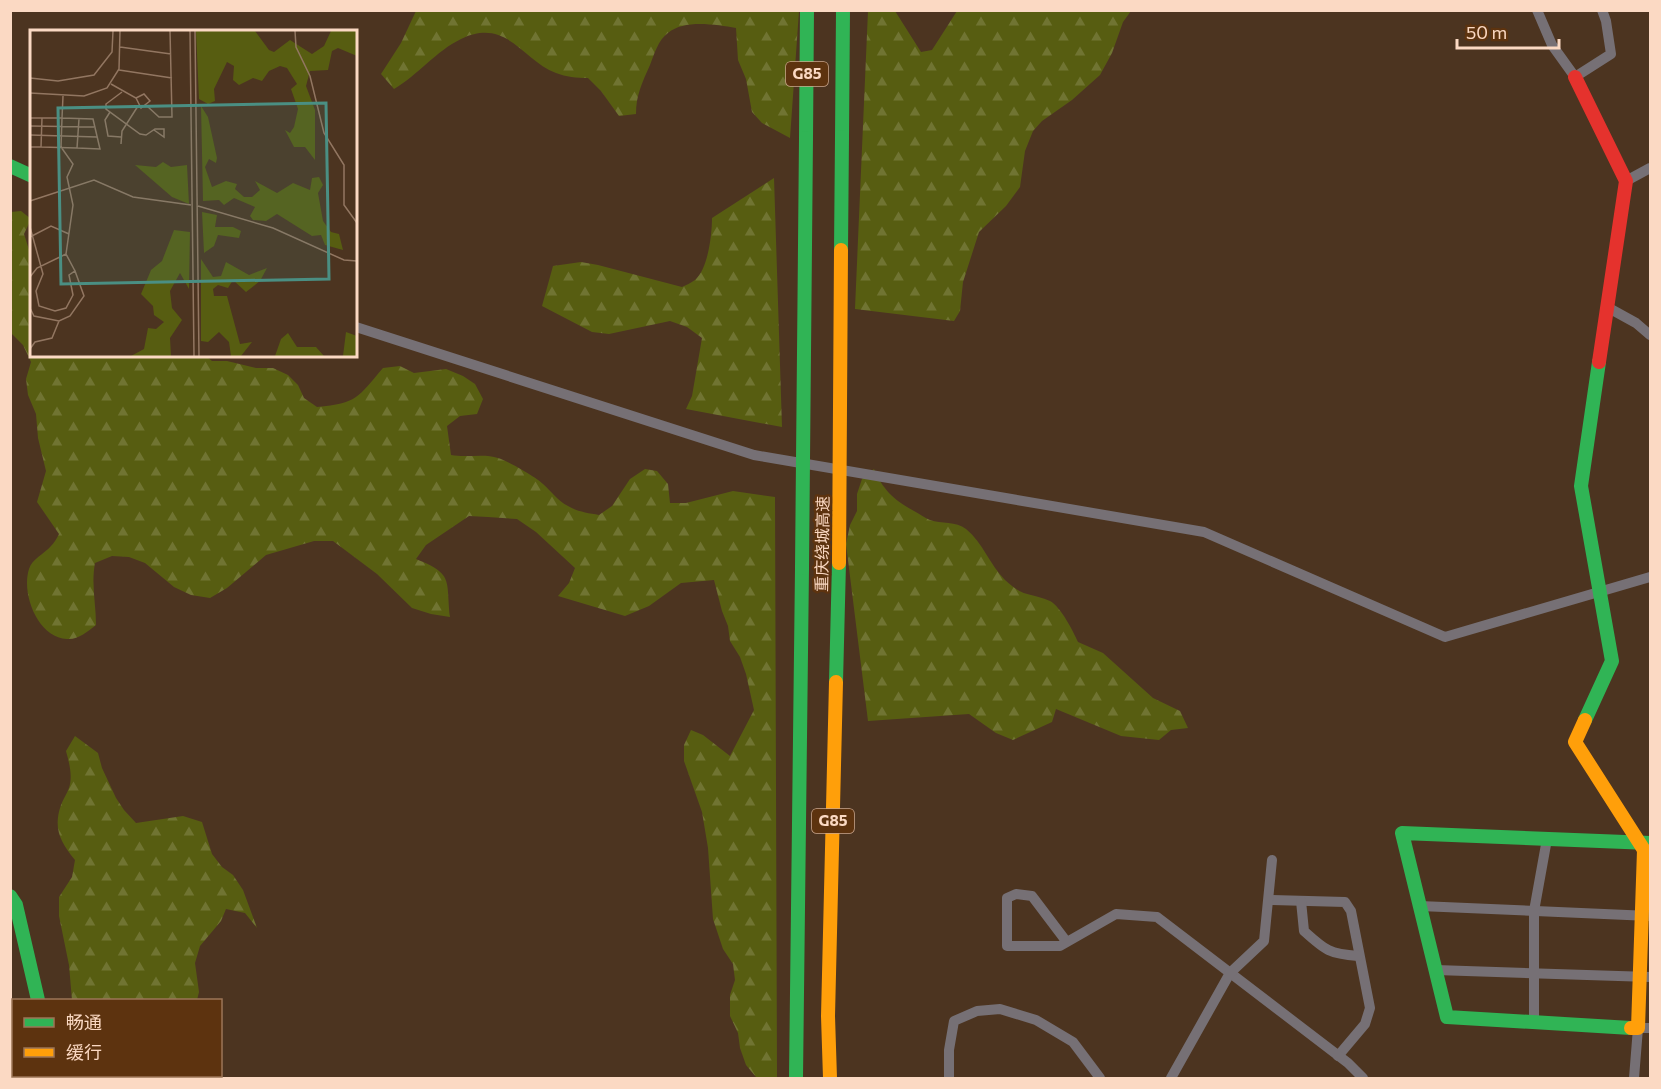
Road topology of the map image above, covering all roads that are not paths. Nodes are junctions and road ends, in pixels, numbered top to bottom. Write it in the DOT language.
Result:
graph roads {
  1 [pos="807,10"];
  2 [pos="843,10"];
  3 [pos="1537,10"];
  4 [pos="1602,10"];
  5 [pos="1575,77"];
  6 [pos="10,166"];
  7 [pos="1650,168"];
  8 [pos="30,175"];
  9 [pos="1626,181"];
  10 [pos="1607,307"];
  11 [pos="357,327"];
  12 [pos="1650,335"];
  13 [pos="1650,577"];
  14 [pos="1600,591"];
  15 [pos="1547,839"];
  16 [pos="1650,843"];
  17 [pos="1272,860"];
  18 [pos="10,896"];
  19 [pos="1272,900"];
  20 [pos="1301,901"];
  21 [pos="1420,906"];
  22 [pos="1534,911"];
  23 [pos="1650,916"];
  24 [pos="1066,941"];
  25 [pos="1358,956"];
  26 [pos="1436,970"];
  27 [pos="1230,973"];
  28 [pos="1650,977"];
  29 [pos="38,999"];
  30 [pos="1534,1021"];
  31 [pos="1644,1028"];
  32 [pos="1338,1056"];
  33 [pos="796,1078"];
  34 [pos="830,1078"];
  35 [pos="949,1078"];
  36 [pos="1100,1078"];
  37 [pos="1171,1078"];
  38 [pos="1363,1078"];
  39 [pos="1634,1078"];
  1 -- 33 [label="main road, 重庆绕城高速 / G85, bridge"];
  2 -- 34 [label="main road, 重庆绕城高速 / G85, bridge"];
  3 -- 5 [label="street"];
  4 -- 5 [label="street"];
  5 -- 9 [label="main road"];
  6 -- 8 [label="main road"];
  7 -- 9 [label="street"];
  9 -- 10 [label="main road"];
  10 -- 12 [label="street"];
  10 -- 14 [label="main road"];
  11 -- 14 [label="street"];
  13 -- 14 [label="street"];
  14 -- 31 [label="main road"];
  15 -- 16 [label="main road"];
  15 -- 21 [label="main road"];
  15 -- 22 [label="street"];
  17 -- 27 [label="street"];
  18 -- 29 [label="main road"];
  19 -- 20 [label="street"];
  20 -- 25 [label="street"];
  20 -- 32 [label="street"];
  21 -- 22 [label="street"];
  21 -- 26 [label="main road"];
  22 -- 23 [label="street"];
  22 -- 30 [label="street"];
  24 -- 24 [label="street"];
  24 -- 27 [label="street"];
  26 -- 28 [label="street"];
  26 -- 30 [label="main road"];
  27 -- 32 [label="street"];
  27 -- 37 [label="street"];
  30 -- 31 [label="main road"];
  31 -- 39 [label="street"];
  32 -- 38 [label="street"];
  35 -- 36 [label="street"];
}
